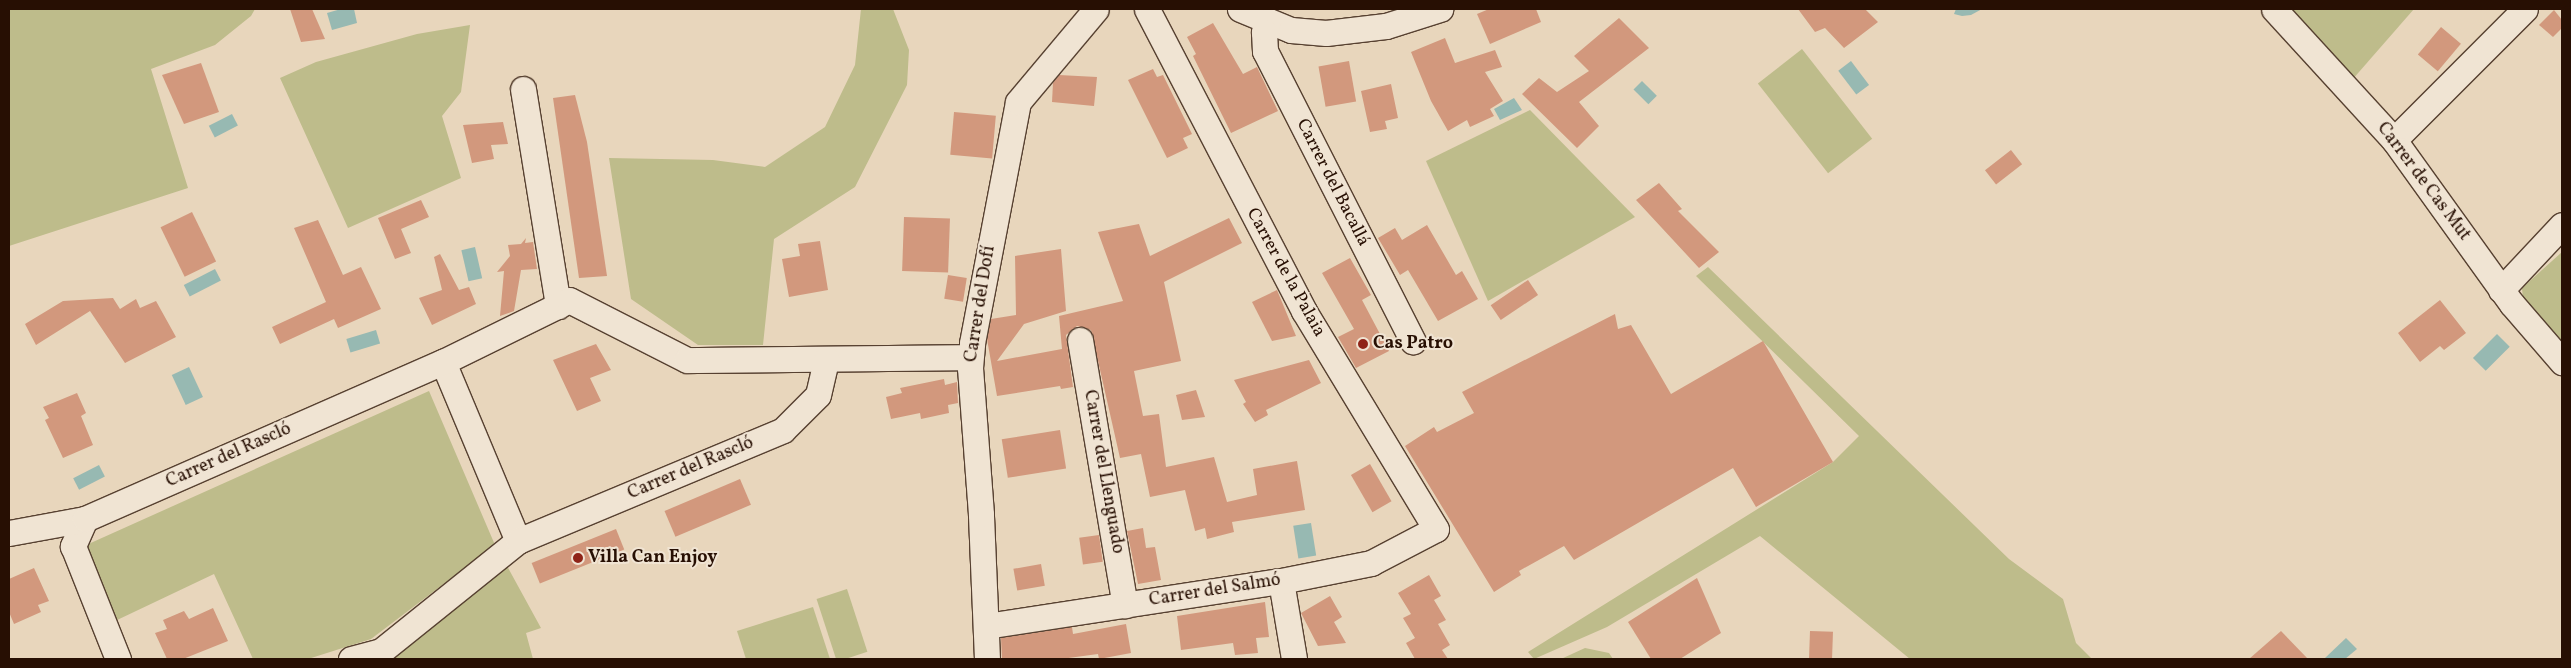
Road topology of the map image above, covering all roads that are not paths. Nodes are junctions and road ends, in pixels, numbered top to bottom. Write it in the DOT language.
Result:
graph roads {
  1 [pos="1096,9"];
  2 [pos="1147,9"];
  3 [pos="1240,9"];
  4 [pos="2274,9"];
  5 [pos="2525,9"];
  6 [pos="1435,11"];
  7 [pos="1268,21"];
  8 [pos="523,89"];
  9 [pos="2394,140"];
  10 [pos="2562,225"];
  11 [pos="2501,290"];
  12 [pos="558,306"];
  13 [pos="1080,340"];
  14 [pos="1413,342"];
  15 [pos="970,357"];
  16 [pos="826,359"];
  17 [pos="443,362"];
  18 [pos="2562,362"];
  19 [pos="85,519"];
  20 [pos="1436,529"];
  21 [pos="9,533"];
  22 [pos="518,541"];
  23 [pos="1281,581"];
  24 [pos="1125,604"];
  25 [pos="986,626"];
  26 [pos="118,659"];
  27 [pos="351,659"];
  28 [pos="987,659"];
  29 [pos="1294,659"];
  1 -- 15 [label="street, Carrer del Dofí"];
  2 -- 20 [label="street, Carrer de la Palaia"];
  3 -- 7 [label="street"];
  4 -- 9 [label="street, Carrer de Cas Mut"];
  5 -- 9 [label="street"];
  6 -- 7 [label="street"];
  7 -- 14 [label="street, Carrer del Bacallá"];
  8 -- 12 [label="street"];
  9 -- 11 [label="street, Carrer de Cas Mut"];
  10 -- 11 [label="street"];
  11 -- 18 [label="street, Carrer de Cas Mut"];
  12 -- 16 [label="street, Carrer del Rascló"];
  12 -- 17 [label="street, Carrer del Rascló"];
  13 -- 24 [label="street, Carrer del Llenguado"];
  15 -- 16 [label="street, Carrer del Rascló"];
  15 -- 25 [label="street, Carrer del Dofí"];
  16 -- 22 [label="street, Carrer del Rascló"];
  17 -- 19 [label="street, Carrer del Rascló"];
  17 -- 22 [label="street"];
  19 -- 21 [label="street, Carrer del Rascló"];
  19 -- 26 [label="street"];
  20 -- 23 [label="street, Carrer del Salmó"];
  22 -- 27 [label="street, Carrer del Rascló"];
  23 -- 24 [label="street, Carrer del Salmó"];
  23 -- 29 [label="street"];
  24 -- 25 [label="street, Carrer del Salmó"];
  25 -- 28 [label="street, Carrer del Dofí"];
}
